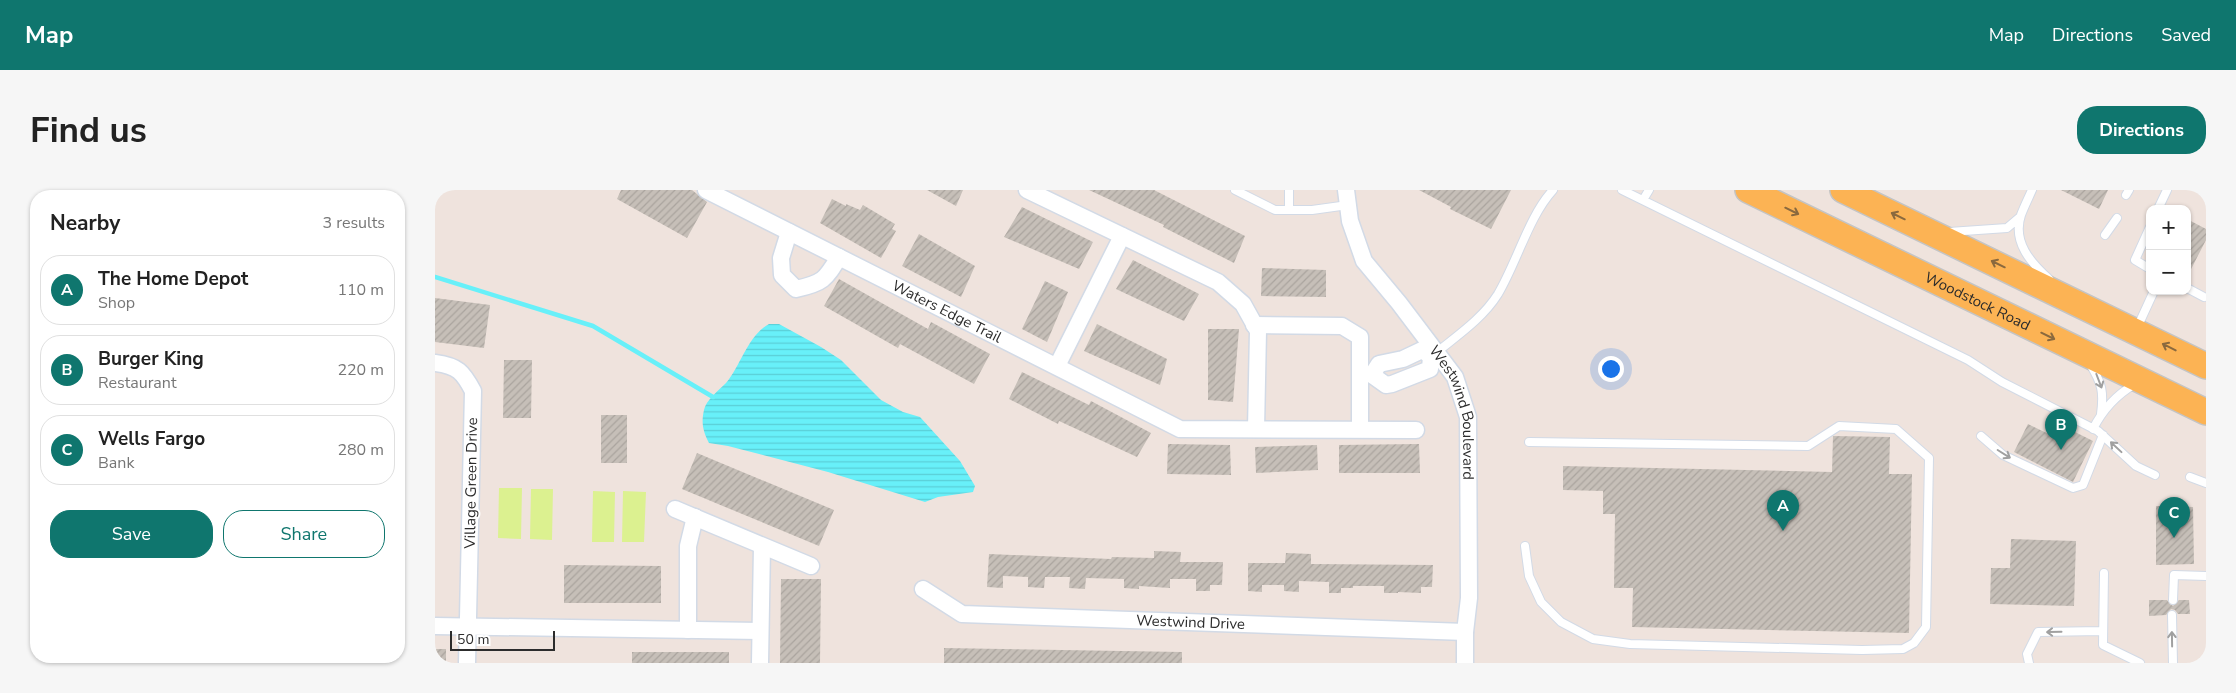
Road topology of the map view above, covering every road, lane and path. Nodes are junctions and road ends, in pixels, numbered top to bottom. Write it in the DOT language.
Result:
graph roads {
  1 [pos="706,190"];
  2 [pos="1027,190"];
  3 [pos="1235,190"];
  4 [pos="1289,190"];
  5 [pos="1553,190"];
  6 [pos="1623,190"];
  7 [pos="1649,190"];
  8 [pos="1748,190"];
  9 [pos="2032,190"];
  10 [pos="2167,190"];
  11 [pos="1854,193"];
  12 [pos="735,196"];
  13 [pos="1347,198"];
  14 [pos="1643,200"];
  15 [pos="2160,205"];
  16 [pos="1289,210"];
  17 [pos="2020,217"];
  18 [pos="2117,218"];
  19 [pos="789,232"];
  20 [pos="1933,233"];
  21 [pos="2105,235"];
  22 [pos="1122,236"];
  23 [pos="2146,236"];
  24 [pos="839,257"];
  25 [pos="2146,267"];
  26 [pos="2191,290"];
  27 [pos="2152,295"];
  28 [pos="2204,297"];
  29 [pos="2073,300"];
  30 [pos="1254,325"];
  31 [pos="2136,330"];
  32 [pos="2082,352"];
  33 [pos="1434,354"];
  34 [pos="1403,359"];
  35 [pos="435,363"];
  36 [pos="2205,364"];
  37 [pos="1057,366"];
  38 [pos="1366,376"];
  39 [pos="1410,378"];
  40 [pos="2140,380"];
  41 [pos="2206,412"];
  42 [pos="2101,414"];
  43 [pos="1256,429"];
  44 [pos="1360,429"];
  45 [pos="2093,429"];
  46 [pos="1416,430"];
  47 [pos="1981,436"];
  48 [pos="2103,436"];
  49 [pos="1529,442"];
  50 [pos="2136,466"];
  51 [pos="2155,475"];
  52 [pos="2133,476"];
  53 [pos="2190,478"];
  54 [pos="2206,483"];
  55 [pos="675,509"];
  56 [pos="695,517"];
  57 [pos="762,546"];
  58 [pos="1525,546"];
  59 [pos="811,566"];
  60 [pos="2104,573"];
  61 [pos="2206,576"];
  62 [pos="923,589"];
  63 [pos="2173,600"];
  64 [pos="2172,615"];
  65 [pos="435,626"];
  66 [pos="467,626"];
  67 [pos="688,630"];
  68 [pos="760,631"];
  69 [pos="1465,632"];
  70 [pos="2102,632"];
  71 [pos="467,663"];
  72 [pos="760,663"];
  73 [pos="1465,663"];
  74 [pos="2029,663"];
  75 [pos="2139,663"];
  76 [pos="2173,663"];
  1 -- 12 [label="street, Waters Edge Trail"];
  2 -- 22 [label="street"];
  3 -- 16 [label="lane"];
  4 -- 16 [label="lane"];
  5 -- 33 [label="lane"];
  6 -- 14 [label="lane"];
  7 -- 14 [label="lane"];
  8 -- 32 [label="main road, Woodstock Road, one-way"];
  9 -- 17 [label="lane"];
  10 -- 15 [label="lane"];
  20 -- 11 [label="main road, one-way"];
  12 -- 19 [label="street, Waters Edge Trail"];
  13 -- 16 [label="lane"];
  13 -- 33 [label="street, Westwind Boulevard"];
  14 -- 45 [label="lane"];
  17 -- 20 [label="lane"];
  17 -- 29 [label="lane"];
  18 -- 21 [label="lane"];
  19 -- 24 [label="street, Waters Edge Trail"];
  19 -- 24 [label="street"];
  29 -- 20 [label="main road, one-way"];
  22 -- 30 [label="street"];
  22 -- 37 [label="street"];
  23 -- 25 [label="lane"];
  24 -- 37 [label="street, Waters Edge Trail"];
  26 -- 28 [label="lane"];
  27 -- 31 [label="lane"];
  29 -- 31 [label="main road"];
  30 -- 38 [label="street"];
  30 -- 43 [label="street"];
  36 -- 31 [label="main road, one-way"];
  32 -- 40 [label="main road, Woodstock Road"];
  32 -- 42 [label="lane, one-way"];
  33 -- 34 [label="street"];
  33 -- 39 [label="street"];
  33 -- 69 [label="street, Westwind Boulevard"];
  34 -- 38 [label="street"];
  34 -- 39 [label="street"];
  35 -- 66 [label="street, Village Green Drive"];
  37 -- 43 [label="street, Waters Edge Trail"];
  38 -- 39 [label="street"];
  38 -- 44 [label="street"];
  40 -- 41 [label="main road, Woodstock Road"];
  40 -- 42 [label="lane"];
  42 -- 45 [label="lane"];
  43 -- 44 [label="street, Waters Edge Trail"];
  44 -- 46 [label="street, Waters Edge Trail"];
  45 -- 48 [label="lane"];
  47 -- 48 [label="lane, one-way"];
  50 -- 48 [label="lane, one-way"];
  49 -- 58 [label="lane"];
  50 -- 51 [label="lane"];
  50 -- 52 [label="lane"];
  53 -- 54 [label="lane"];
  55 -- 56 [label="street"];
  56 -- 57 [label="street"];
  56 -- 67 [label="street"];
  57 -- 59 [label="street"];
  57 -- 68 [label="street"];
  60 -- 70 [label="lane"];
  61 -- 63 [label="lane"];
  62 -- 69 [label="street, Westwind Drive"];
  76 -- 64 [label="lane, one-way"];
  65 -- 66 [label="street"];
  66 -- 67 [label="street"];
  66 -- 71 [label="street, Village Green Drive"];
  67 -- 68 [label="street"];
  68 -- 72 [label="street"];
  69 -- 73 [label="street, Westwind Boulevard"];
  70 -- 74 [label="lane, one-way"];
  70 -- 75 [label="lane"];
}
